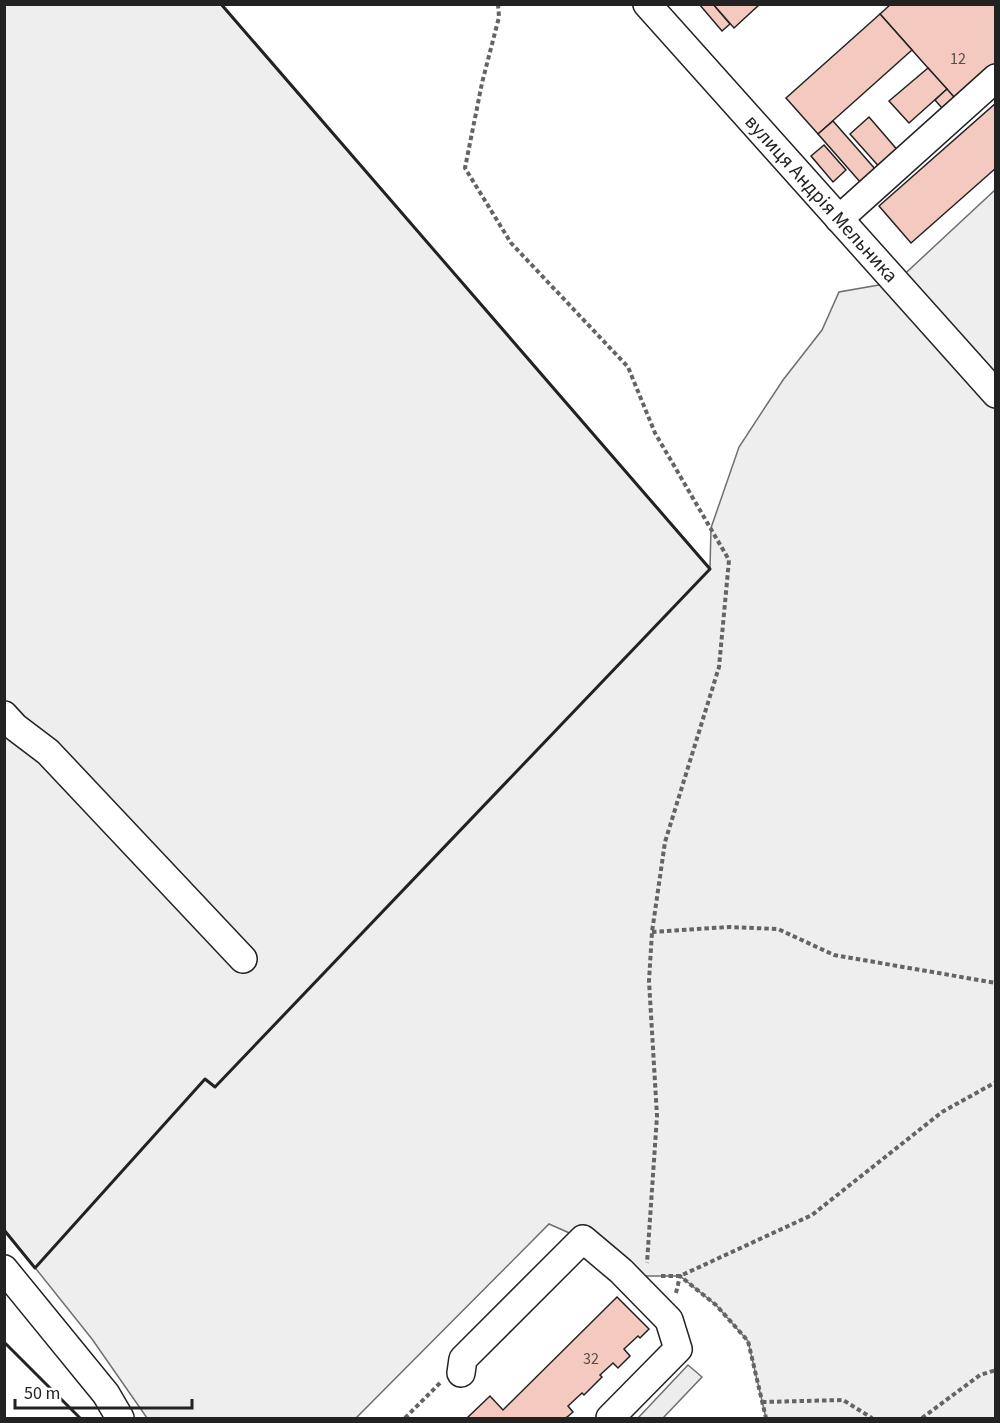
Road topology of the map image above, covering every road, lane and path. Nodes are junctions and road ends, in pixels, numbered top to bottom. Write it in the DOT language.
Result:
graph roads {
  1 [pos="498,4"];
  2 [pos="647,4"];
  3 [pos="996,78"];
  4 [pos="839,219"];
  5 [pos="996,394"];
  6 [pos="4,715"];
  7 [pos="652,932"];
  8 [pos="243,959"];
  9 [pos="996,983"];
  10 [pos="996,1082"];
  11 [pos="4,1269"];
  12 [pos="634,1274"];
  13 [pos="680,1276"];
  14 [pos="996,1370"];
  15 [pos="461,1373"];
  16 [pos="762,1402"];
  17 [pos="120,1419"];
  18 [pos="610,1419"];
  19 [pos="766,1419"];
  20 [pos="872,1419"];
  21 [pos="921,1419"];
  1 -- 7 [label="path"];
  2 -- 4 [label="street, вулиця Андрія Мельника"];
  3 -- 4 [label="street"];
  4 -- 5 [label="street, вулиця Андрія Мельника"];
  6 -- 8 [label="street"];
  7 -- 9 [label="path"];
  7 -- 12 [label="path"];
  10 -- 13 [label="path"];
  11 -- 17 [label="street"];
  12 -- 13 [label="path"];
  12 -- 15 [label="street"];
  12 -- 18 [label="street"];
  13 -- 16 [label="path"];
  14 -- 21 [label="path"];
  16 -- 19 [label="path"];
  16 -- 20 [label="path"];
}
